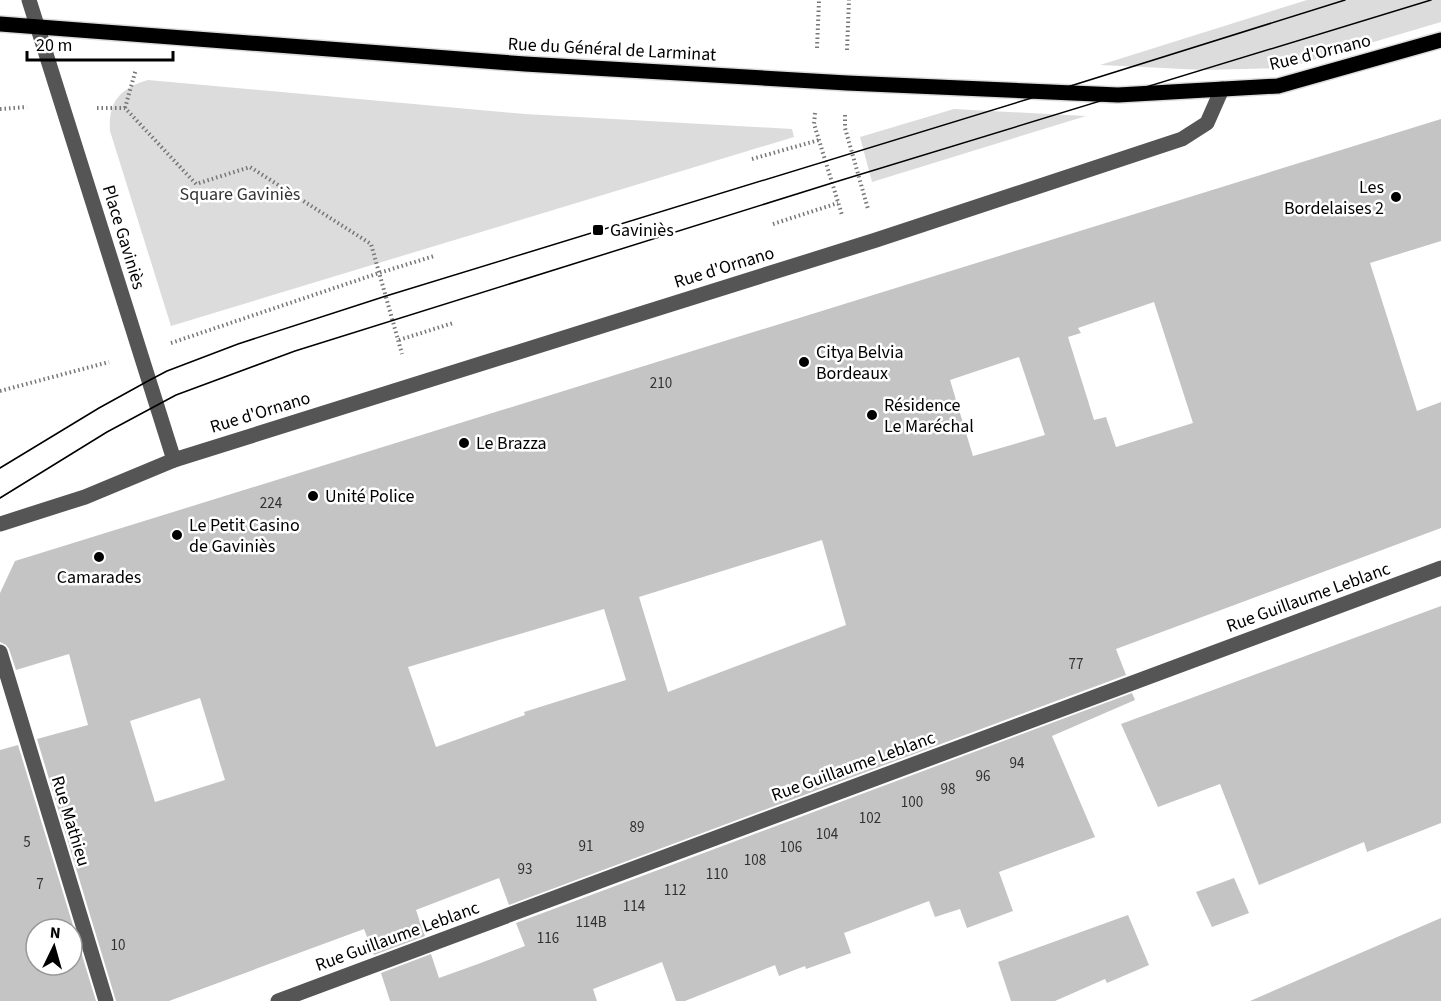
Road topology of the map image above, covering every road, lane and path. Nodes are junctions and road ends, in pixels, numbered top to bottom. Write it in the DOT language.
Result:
graph roads {
  1 [pos="29,0"];
  2 [pos="819,0"];
  3 [pos="849,0"];
  4 [pos="0,24"];
  5 [pos="37,27"];
  6 [pos="1441,40"];
  7 [pos="816,80"];
  8 [pos="847,83"];
  9 [pos="1222,89"];
  10 [pos="125,108"];
  11 [pos="819,140"];
  12 [pos="752,159"];
  13 [pos="838,203"];
  14 [pos="773,224"];
  15 [pos="876,240"];
  16 [pos="851,248"];
  17 [pos="434,256"];
  18 [pos="379,273"];
  19 [pos="453,323"];
  20 [pos="399,340"];
  21 [pos="140,353"];
  22 [pos="411,386"];
  23 [pos="0,391"];
  24 [pos="174,460"];
  25 [pos="0,524"];
  26 [pos="1441,568"];
  27 [pos="0,652"];
  28 [pos="106,1001"];
  29 [pos="278,1001"];
  1 -- 5 [label="street, Place Gaviniès"];
  2 -- 7 [label="path"];
  3 -- 8 [label="path"];
  4 -- 5 [label="main road, Rue du Général de Larminat"];
  5 -- 7 [label="main road, Rue du Général de Larminat"];
  5 -- 21 [label="street, Place Gaviniès"];
  6 -- 9 [label="main road, Rue d'Ornano"];
  7 -- 8 [label="main road, Rue du Général de Larminat"];
  7 -- 11 [label="path"];
  8 -- 9 [label="main road, Rue du Général de Larminat"];
  8 -- 15 [label="path"];
  9 -- 15 [label="street, Rue d'Ornano"];
  10 -- 18 [label="path"];
  11 -- 12 [label="path"];
  11 -- 13 [label="path"];
  13 -- 14 [label="path"];
  13 -- 16 [label="path"];
  15 -- 16 [label="street, Rue d'Ornano"];
  16 -- 22 [label="street, Rue d'Ornano"];
  17 -- 18 [label="path"];
  18 -- 20 [label="path"];
  18 -- 21 [label="path"];
  19 -- 20 [label="path"];
  20 -- 22 [label="path"];
  21 -- 23 [label="path"];
  21 -- 24 [label="street, Place Gaviniès"];
  22 -- 24 [label="street, Rue d'Ornano"];
  24 -- 25 [label="street, Rue d'Ornano"];
  26 -- 29 [label="street, Rue Guillaume Leblanc"];
  27 -- 28 [label="street, Rue Mathieu"];
}
